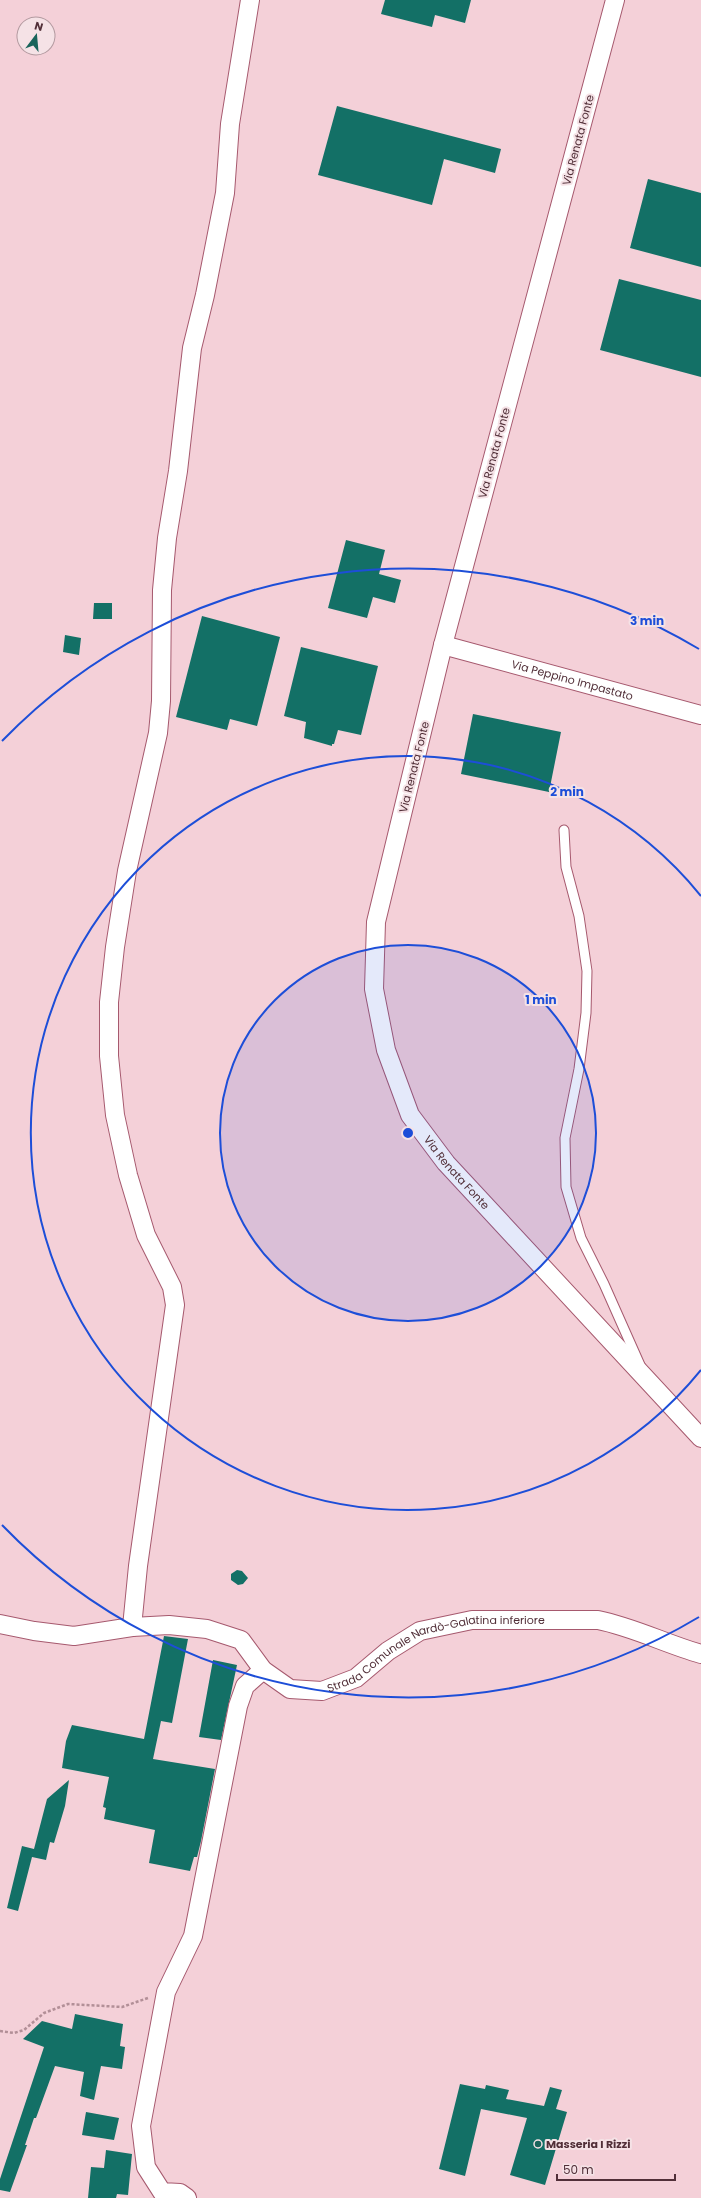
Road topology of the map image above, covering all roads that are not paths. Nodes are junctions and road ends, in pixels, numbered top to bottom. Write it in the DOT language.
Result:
graph roads {
  1 [pos="250,0"];
  2 [pos="615,0"];
  3 [pos="443,645"];
  4 [pos="701,715"];
  5 [pos="564,830"];
  6 [pos="644,1376"];
  7 [pos="701,1438"];
  8 [pos="0,1624"];
  9 [pos="132,1627"];
  10 [pos="701,1654"];
  11 [pos="264,1670"];
  12 [pos="187,2198"];
  1 -- 9 [label="street"];
  2 -- 3 [label="street, Via Renata Fonte"];
  3 -- 4 [label="street, Via Peppino Impastato"];
  3 -- 6 [label="street, Via Renata Fonte"];
  5 -- 6 [label="lane"];
  6 -- 7 [label="street, Via Renata Fonte"];
  8 -- 9 [label="street, Strada Comunale Nardò-Galatina inferiore"];
  9 -- 11 [label="street, Strada Comunale Nardò-Galatina inferiore"];
  10 -- 11 [label="street, Strada Comunale Nardò-Galatina inferiore"];
  11 -- 12 [label="street"];
}
